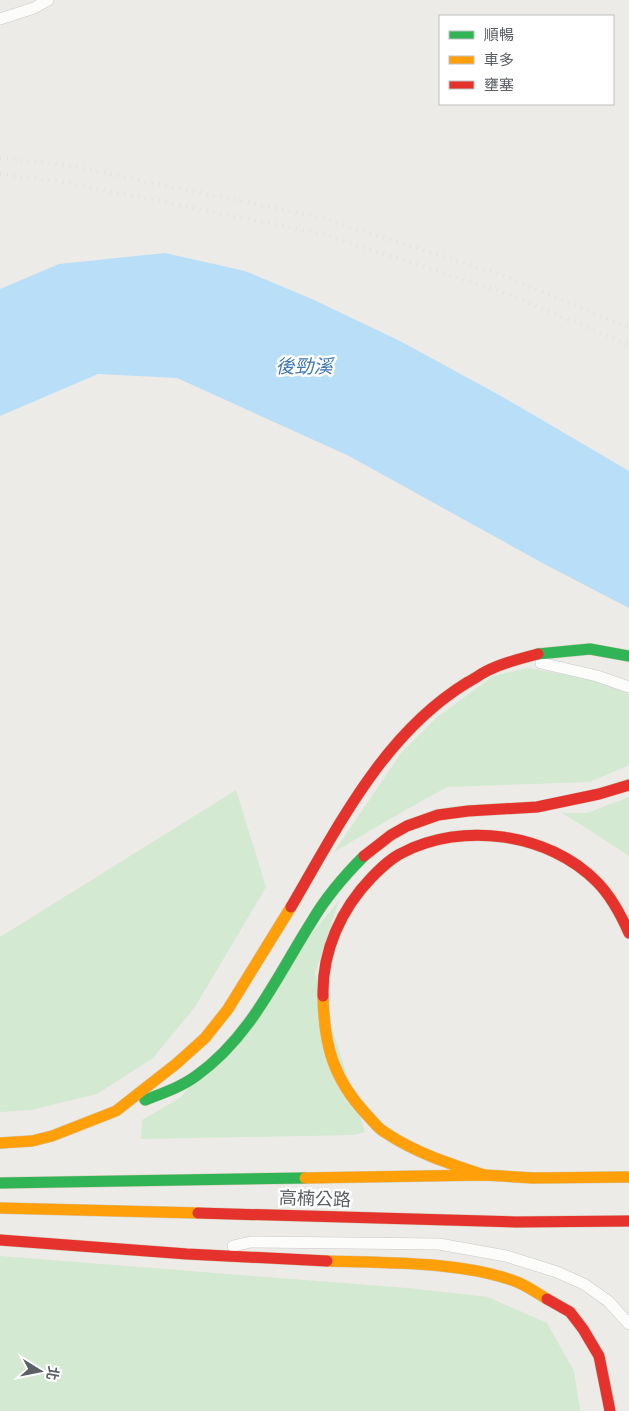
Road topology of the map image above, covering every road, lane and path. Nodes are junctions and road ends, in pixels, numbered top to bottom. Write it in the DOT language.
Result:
graph roads {
  1 [pos="48,0"];
  2 [pos="0,19"];
  3 [pos="629,656"];
  4 [pos="515,660"];
  5 [pos="629,687"];
  6 [pos="629,785"];
  7 [pos="629,934"];
  8 [pos="116,1111"];
  9 [pos="0,1142"];
  10 [pos="484,1175"];
  11 [pos="629,1177"];
  12 [pos="0,1183"];
  13 [pos="0,1208"];
  14 [pos="629,1222"];
  15 [pos="0,1240"];
  16 [pos="187,1254"];
  17 [pos="629,1324"];
  18 [pos="610,1411"];
  1 -- 2 [label="lane"];
  3 -- 4 [label="main road"];
  4 -- 5 [label="lane"];
  4 -- 8 [label="main road"];
  6 -- 8 [label="main road"];
  7 -- 10 [label="main road"];
  8 -- 9 [label="main road"];
  10 -- 11 [label="main road, 高楠公路"];
  10 -- 12 [label="main road, 高楠公路"];
  13 -- 14 [label="main road, 高楠公路"];
  15 -- 16 [label="main road"];
  16 -- 17 [label="lane"];
  16 -- 18 [label="main road"];
}
